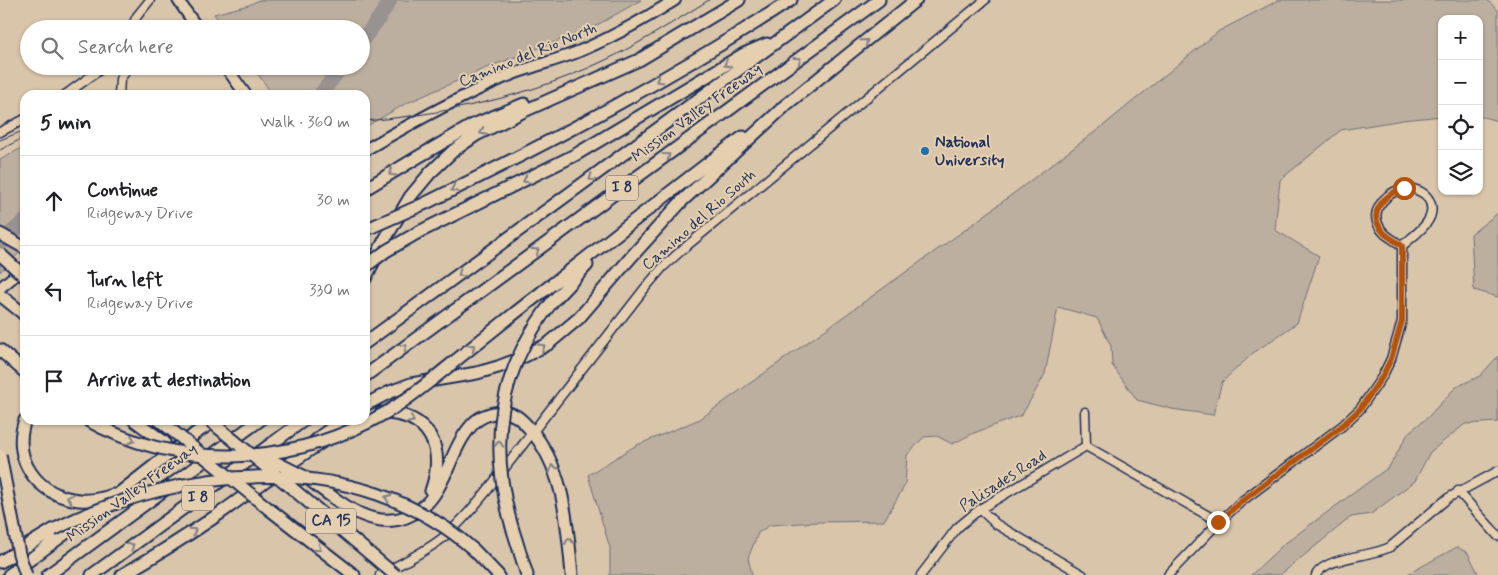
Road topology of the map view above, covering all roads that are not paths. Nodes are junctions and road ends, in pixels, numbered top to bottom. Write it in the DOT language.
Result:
graph roads {
  1 [pos="150,0"];
  2 [pos="178,0"];
  3 [pos="675,0"];
  4 [pos="739,0"];
  5 [pos="791,0"];
  6 [pos="834,0"];
  7 [pos="879,0"];
  8 [pos="916,0"];
  9 [pos="985,0"];
  10 [pos="135,20"];
  11 [pos="192,20"];
  12 [pos="787,35"];
  13 [pos="653,51"];
  14 [pos="93,75"];
  15 [pos="123,75"];
  16 [pos="232,75"];
  17 [pos="72,90"];
  18 [pos="120,90"];
  19 [pos="242,90"];
  20 [pos="786,105"];
  21 [pos="20,122"];
  22 [pos="0,132"];
  23 [pos="370,147"];
  24 [pos="370,187"];
  25 [pos="370,228"];
  26 [pos="621,232"];
  27 [pos="0,234"];
  28 [pos="20,245"];
  29 [pos="1402,246"];
  30 [pos="0,254"];
  31 [pos="370,263"];
  32 [pos="370,268"];
  33 [pos="20,271"];
  34 [pos="20,272"];
  35 [pos="0,288"];
  36 [pos="0,295"];
  37 [pos="20,311"];
  38 [pos="370,339"];
  39 [pos="0,350"];
  40 [pos="20,368"];
  41 [pos="370,372"];
  42 [pos="370,402"];
  43 [pos="1085,412"];
  44 [pos="370,415"];
  45 [pos="370,420"];
  46 [pos="24,425"];
  47 [pos="98,425"];
  48 [pos="141,425"];
  49 [pos="165,425"];
  50 [pos="205,425"];
  51 [pos="209,425"];
  52 [pos="216,425"];
  53 [pos="253,425"];
  54 [pos="297,425"];
  55 [pos="336,425"];
  56 [pos="352,425"];
  57 [pos="361,425"];
  58 [pos="533,432"];
  59 [pos="196,434"];
  60 [pos="235,441"];
  61 [pos="1086,446"];
  62 [pos="0,455"];
  63 [pos="300,456"];
  64 [pos="1498,471"];
  65 [pos="1458,491"];
  66 [pos="248,492"];
  67 [pos="117,494"];
  68 [pos="428,500"];
  69 [pos="980,509"];
  70 [pos="1218,522"];
  71 [pos="1498,536"];
  72 [pos="0,562"];
  73 [pos="388,573"];
  74 [pos="9,575"];
  75 [pos="26,575"];
  76 [pos="48,575"];
  77 [pos="92,575"];
  78 [pos="122,575"];
  79 [pos="354,575"];
  80 [pos="498,575"];
  81 [pos="527,575"];
  82 [pos="572,575"];
  83 [pos="921,575"];
  84 [pos="1083,575"];
  85 [pos="1168,575"];
  86 [pos="1316,575"];
  1 -- 10 [label="street"];
  2 -- 11 [label="main road"];
  3 -- 23 [label="main road, Camino del Rio North"];
  4 -- 13 [label="highway"];
  5 -- 25 [label="highway, one-way, bridge"];
  6 -- 12 [label="highway, Mission Valley Freeway / I 8"];
  41 -- 7 [label="highway, Mission Valley Freeway / I 8, one-way"];
  20 -- 8 [label="highway, one-way"];
  9 -- 58 [label="street, Camino del Rio South"];
  12 -- 31 [label="highway, one-way, bridge"];
  12 -- 38 [label="highway, Mission Valley Freeway / I 8, one-way"];
  13 -- 24 [label="highway, one-way"];
  13 -- 32 [label="highway, one-way"];
  14 -- 17 [label="street"];
  15 -- 18 [label="street"];
  16 -- 19 [label="main road"];
  20 -- 26 [label="highway"];
  42 -- 20 [label="highway, one-way"];
  21 -- 22 [label="street"];
  45 -- 26 [label="highway, one-way, bridge"];
  81 -- 26 [label="highway, one-way, bridge"];
  27 -- 28 [label="highway"];
  29 -- 29 [label="street"];
  29 -- 70 [label="street"];
  30 -- 34 [label="highway, bridge"];
  33 -- 35 [label="main road"];
  36 -- 37 [label="highway"];
  39 -- 40 [label="highway"];
  43 -- 61 [label="street"];
  44 -- 68 [label="highway, one-way"];
  67 -- 46 [label="highway, one-way"];
  47 -- 57 [label="highway, one-way, bridge"];
  48 -- 66 [label="highway, bridge"];
  49 -- 66 [label="highway, CA 15, bridge"];
  50 -- 59 [label="highway"];
  51 -- 59 [label="highway"];
  52 -- 60 [label="highway, CA 15, bridge"];
  53 -- 76 [label="highway, Mission Valley Freeway / I 8"];
  77 -- 54 [label="highway, I 8, one-way"];
  55 -- 63 [label="highway"];
  56 -- 63 [label="highway"];
  58 -- 68 [label="highway"];
  58 -- 73 [label="street, Camino del Rio South"];
  82 -- 58 [label="highway, one-way"];
  59 -- 67 [label="highway"];
  60 -- 68 [label="highway, bridge"];
  60 -- 73 [label="highway, CA 15, bridge"];
  61 -- 69 [label="street, Palisades Road"];
  61 -- 70 [label="street"];
  62 -- 75 [label="highway, bridge"];
  78 -- 63 [label="highway, one-way"];
  64 -- 65 [label="street"];
  65 -- 71 [label="street"];
  65 -- 86 [label="street"];
  66 -- 79 [label="highway, CA 15, one-way, bridge"];
  67 -- 74 [label="highway"];
  69 -- 83 [label="street, Palisades Road"];
  69 -- 84 [label="street"];
  70 -- 85 [label="street"];
  80 -- 72 [label="highway, one-way, bridge"];
}
